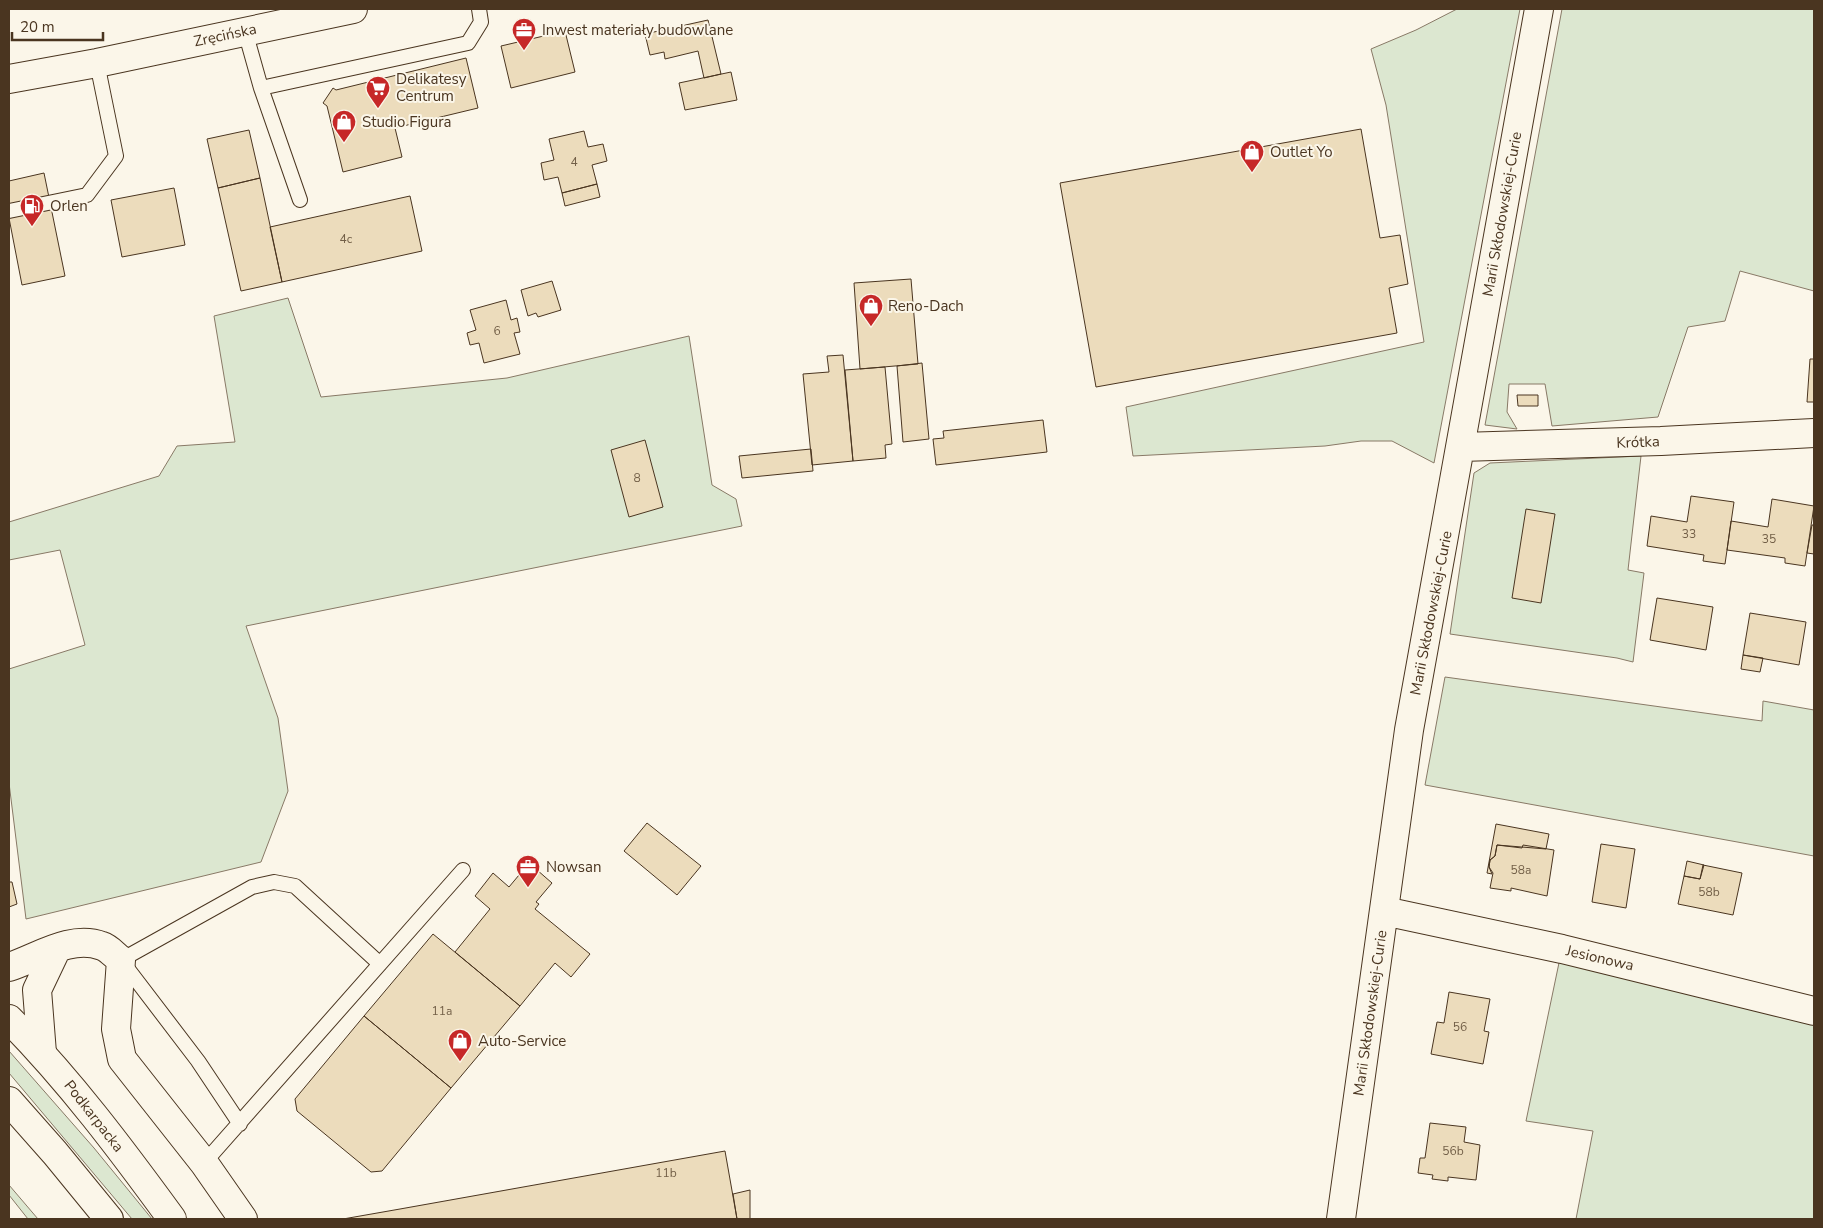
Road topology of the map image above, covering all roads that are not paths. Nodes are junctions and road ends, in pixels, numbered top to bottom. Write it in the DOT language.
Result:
graph roads {
  1 [pos="353,9"];
  2 [pos="479,9"];
  3 [pos="1538,9"];
  4 [pos="245,31"];
  5 [pos="97,62"];
  6 [pos="9,79"];
  7 [pos="261,88"];
  8 [pos="300,200"];
  9 [pos="9,211"];
  10 [pos="1814,433"];
  11 [pos="1461,448"];
  12 [pos="463,870"];
  13 [pos="1384,911"];
  14 [pos="57,948"];
  15 [pos="121,960"];
  16 [pos="380,964"];
  17 [pos="9,967"];
  18 [pos="1814,1011"];
  19 [pos="9,1019"];
  20 [pos="42,1053"];
  21 [pos="9,1101"];
  22 [pos="240,1124"];
  23 [pos="204,1163"];
  24 [pos="109,1219"];
  25 [pos="172,1219"];
  26 [pos="244,1219"];
  27 [pos="1341,1219"];
  1 -- 4 [label="street, Zręcińska"];
  2 -- 7 [label="lane"];
  3 -- 11 [label="street, Marii Skłodowskiej-Curie"];
  4 -- 5 [label="street, Zręcińska"];
  4 -- 7 [label="lane"];
  5 -- 6 [label="street, Zręcińska"];
  5 -- 9 [label="lane"];
  7 -- 8 [label="lane"];
  10 -- 11 [label="street, Krótka"];
  11 -- 13 [label="street, Marii Skłodowskiej-Curie"];
  12 -- 16 [label="lane"];
  13 -- 18 [label="street, Jesionowa"];
  13 -- 27 [label="street, Marii Skłodowskiej-Curie"];
  14 -- 15 [label="street"];
  14 -- 17 [label="street"];
  14 -- 20 [label="street"];
  15 -- 16 [label="lane"];
  15 -- 22 [label="lane"];
  15 -- 23 [label="street"];
  16 -- 22 [label="lane"];
  19 -- 20 [label="street, Podkarpacka"];
  20 -- 25 [label="street, Podkarpacka"];
  21 -- 24 [label="street"];
  22 -- 23 [label="lane"];
  23 -- 26 [label="street"];
}
